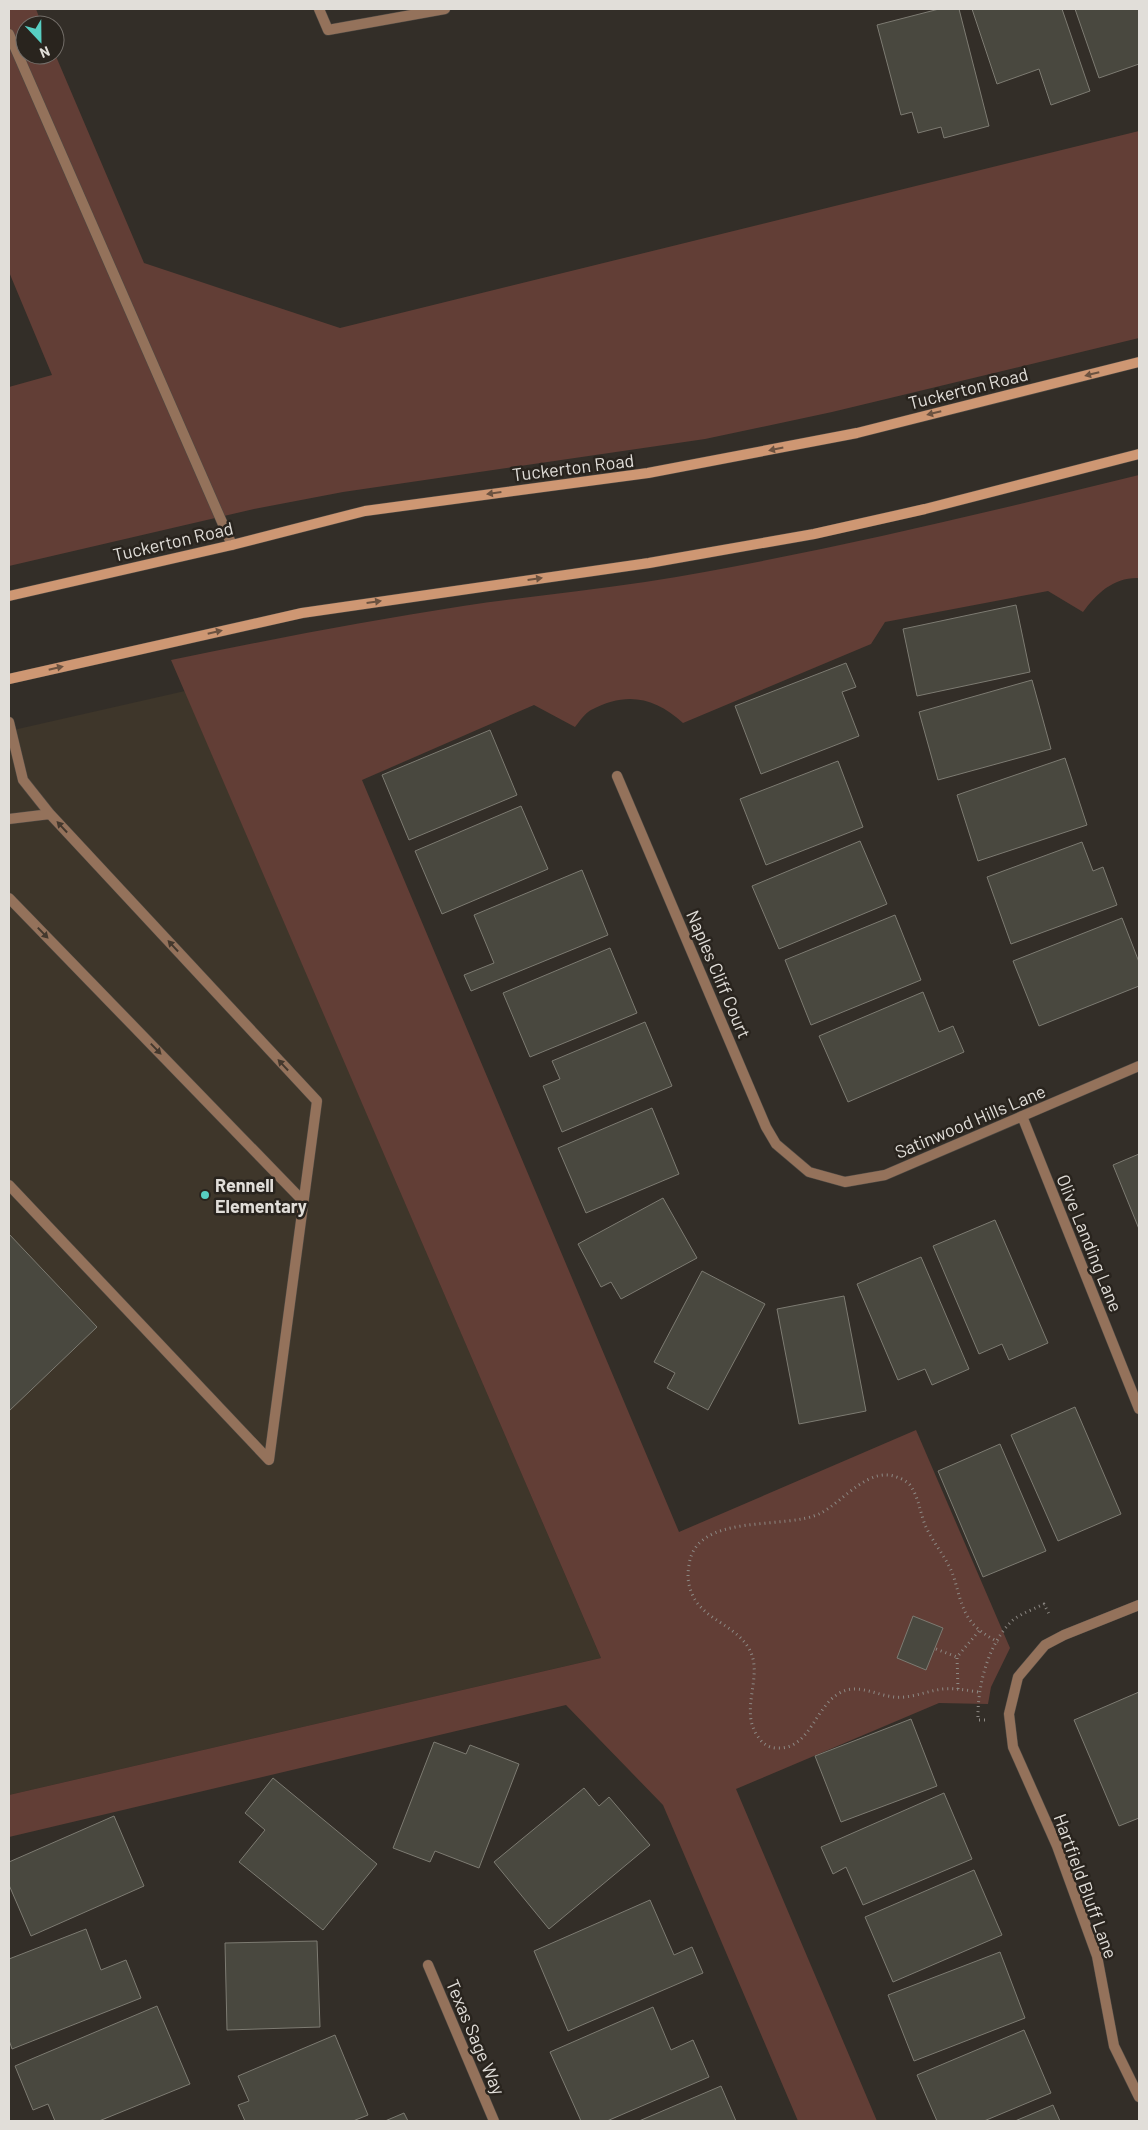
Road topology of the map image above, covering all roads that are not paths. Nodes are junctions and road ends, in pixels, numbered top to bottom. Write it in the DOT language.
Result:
graph roads {
  1 [pos="319,9"];
  2 [pos="445,9"];
  3 [pos="9,34"];
  4 [pos="1139,362"];
  5 [pos="1139,454"];
  6 [pos="232,545"];
  7 [pos="9,596"];
  8 [pos="9,679"];
  9 [pos="9,722"];
  10 [pos="617,776"];
  11 [pos="50,814"];
  12 [pos="9,819"];
  13 [pos="9,898"];
  14 [pos="1139,1066"];
  15 [pos="1022,1116"];
  16 [pos="809,1172"];
  17 [pos="9,1185"];
  18 [pos="303,1201"];
  19 [pos="1139,1409"];
  20 [pos="1139,1605"];
  21 [pos="428,1965"];
  22 [pos="1139,2097"];
  23 [pos="494,2121"];
  1 -- 2 [label="street"];
  3 -- 6 [label="street"];
  4 -- 6 [label="main road, Tuckerton Road, one-way"];
  8 -- 5 [label="main road, one-way"];
  6 -- 7 [label="main road, Tuckerton Road"];
  9 -- 11 [label="street"];
  10 -- 16 [label="street, Naples Cliff Court"];
  11 -- 12 [label="street"];
  18 -- 11 [label="street, one-way"];
  13 -- 18 [label="street, one-way"];
  14 -- 15 [label="street, Satinwood Hills Lane"];
  15 -- 16 [label="street, Satinwood Hills Lane"];
  15 -- 19 [label="street, Olive Landing Lane"];
  17 -- 18 [label="street"];
  20 -- 22 [label="street, Hartfield Bluff Lane"];
  21 -- 23 [label="street, Texas Sage Way"];
}
